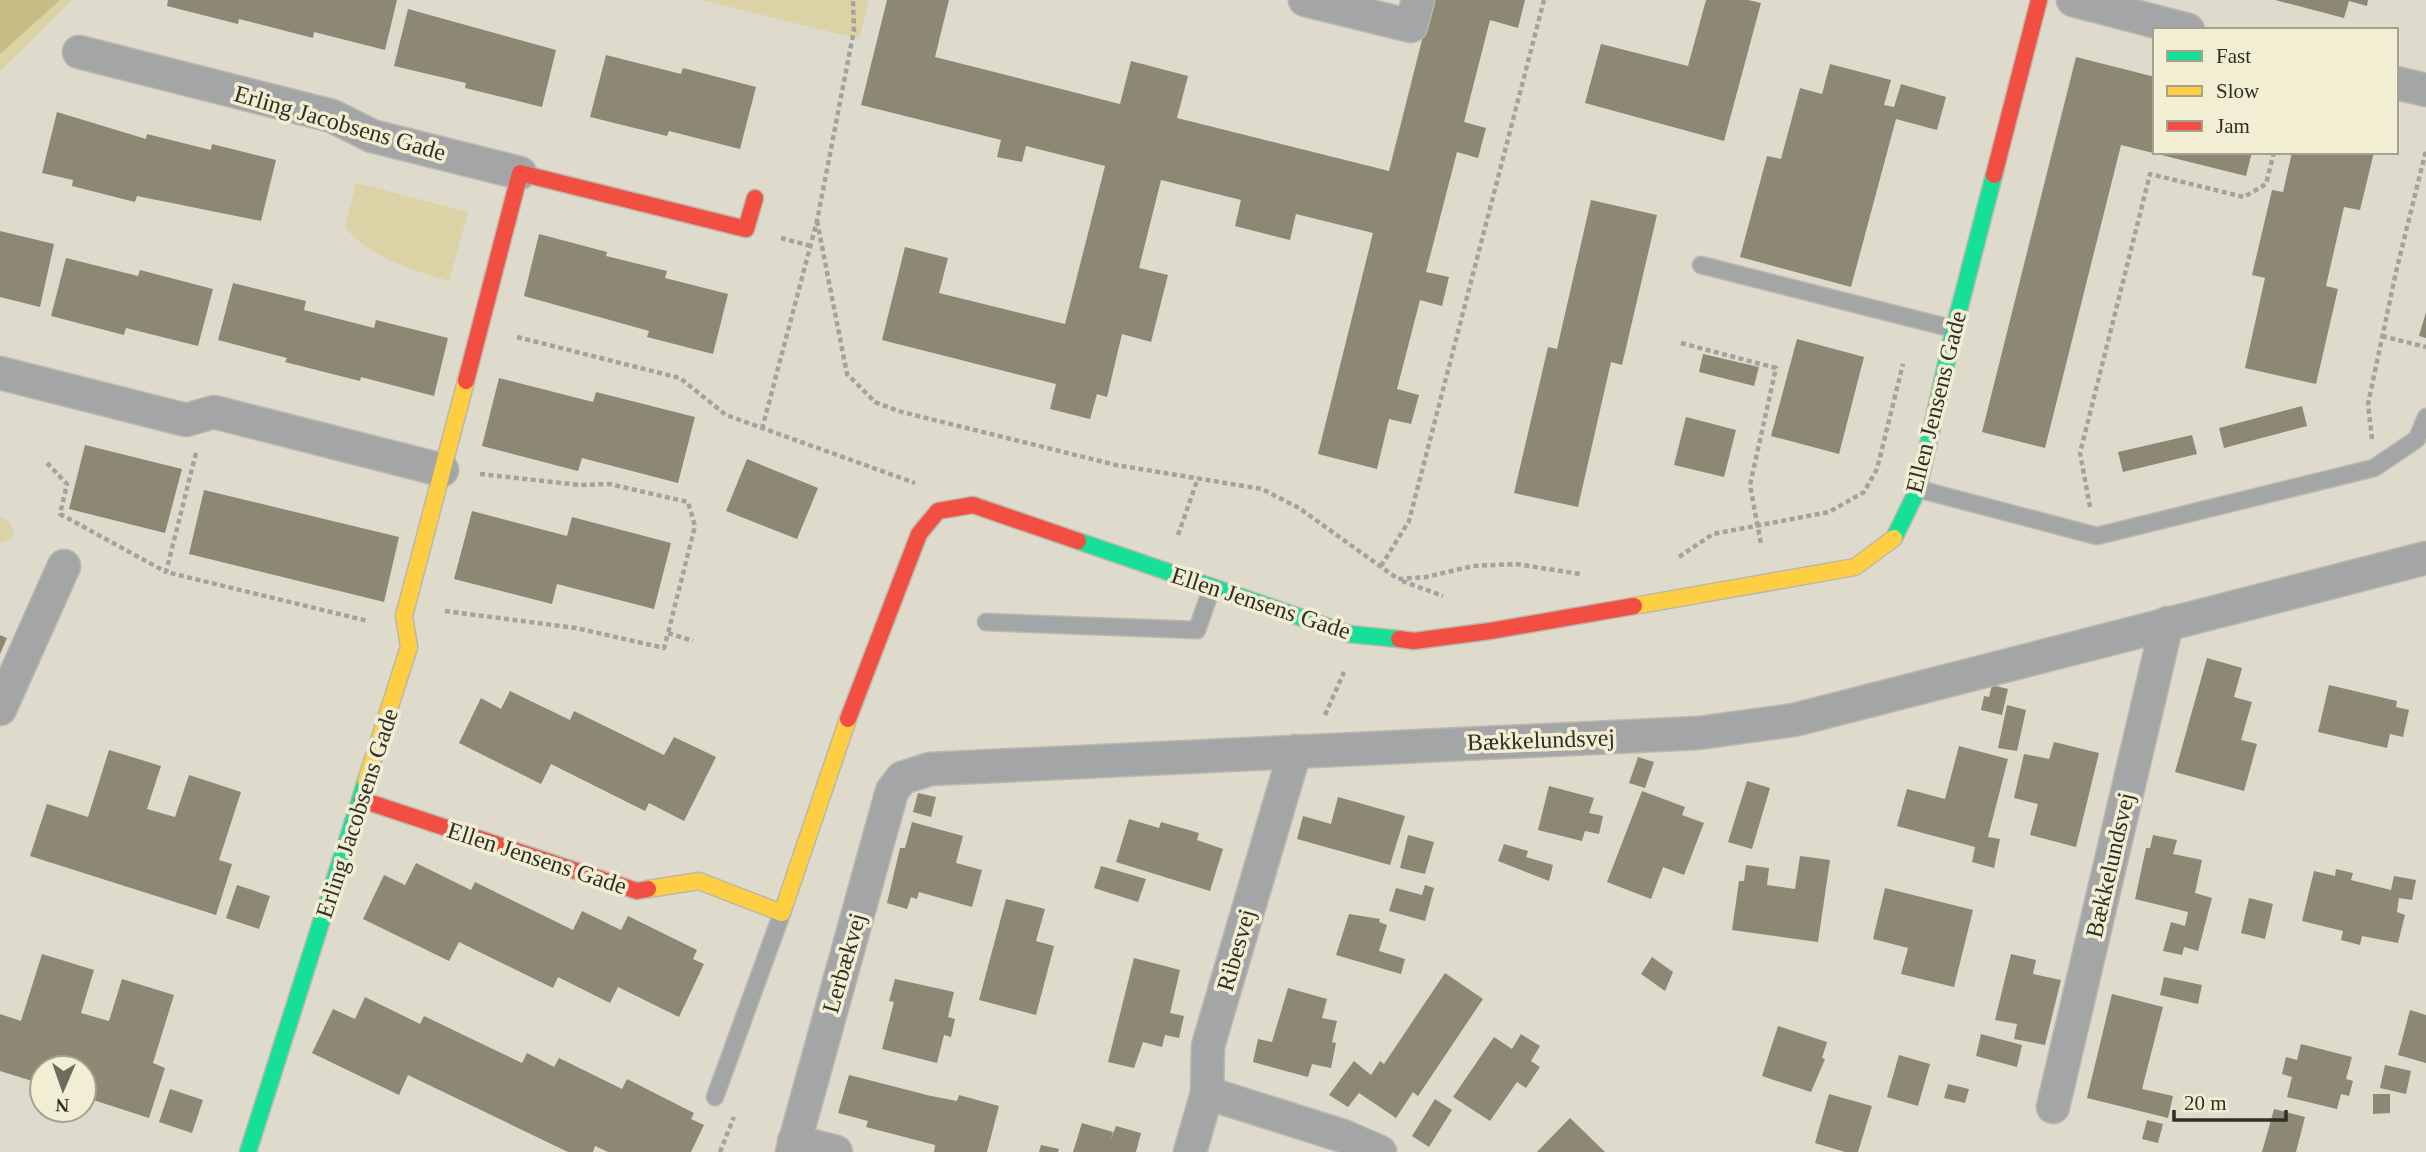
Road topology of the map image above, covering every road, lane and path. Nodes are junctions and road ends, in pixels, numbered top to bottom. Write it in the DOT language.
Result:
graph roads {
  1 [pos="853,0"];
  2 [pos="1306,0"];
  3 [pos="1418,0"];
  4 [pos="1544,0"];
  5 [pos="2039,0"];
  6 [pos="2073,0"];
  7 [pos="2180,28"];
  8 [pos="79,52"];
  9 [pos="2398,83"];
  10 [pos="2426,90"];
  11 [pos="2426,150"];
  12 [pos="2274,154"];
  13 [pos="520,173"];
  14 [pos="755,198"];
  15 [pos="817,221"];
  16 [pos="1702,265"];
  17 [pos="1915,319"];
  18 [pos="479,328"];
  19 [pos="1954,330"];
  20 [pos="2382,336"];
  21 [pos="1681,343"];
  22 [pos="2426,347"];
  23 [pos="0,373"];
  24 [pos="2426,417"];
  25 [pos="762,429"];
  26 [pos="47,463"];
  27 [pos="2374,468"];
  28 [pos="442,470"];
  29 [pos="1198,478"];
  30 [pos="1918,489"];
  31 [pos="951,509"];
  32 [pos="1185,517"];
  33 [pos="1758,524"];
  34 [pos="2097,536"];
  35 [pos="1675,558"];
  36 [pos="2426,558"];
  37 [pos="64,566"];
  38 [pos="1381,566"];
  39 [pos="166,572"];
  40 [pos="1587,575"];
  41 [pos="1212,587"];
  42 [pos="986,622"];
  43 [pos="2167,624"];
  44 [pos="668,633"];
  45 [pos="1359,635"];
  46 [pos="0,709"];
  47 [pos="1302,750"];
  48 [pos="902,778"];
  49 [pos="362,800"];
  50 [pos="782,913"];
  51 [pos="1207,1093"];
  52 [pos="715,1097"];
  53 [pos="2053,1107"];
  54 [pos="793,1146"];
  55 [pos="248,1152"];
  56 [pos="836,1152"];
  57 [pos="1190,1152"];
  58 [pos="1380,1152"];
  1 -- 15 [label="path"];
  2 -- 3 [label="street"];
  4 -- 38 [label="path"];
  5 -- 19 [label="street, Ellen Jensens Gade"];
  6 -- 7 [label="street"];
  8 -- 13 [label="street, Erling Jacobsens Gade"];
  9 -- 10 [label="street"];
  11 -- 20 [label="path"];
  12 -- 34 [label="path"];
  13 -- 14 [label="street, Erling Jacobsens Gade"];
  13 -- 18 [label="street, Erling Jacobsens Gade"];
  15 -- 25 [label="path"];
  15 -- 29 [label="path"];
  16 -- 17 [label="lane"];
  17 -- 19 [label="lane"];
  17 -- 33 [label="path"];
  18 -- 25 [label="path"];
  18 -- 28 [label="street, Erling Jacobsens Gade"];
  19 -- 30 [label="street, Ellen Jensens Gade"];
  20 -- 22 [label="path"];
  20 -- 27 [label="path"];
  21 -- 33 [label="path"];
  23 -- 28 [label="street"];
  24 -- 27 [label="lane"];
  25 -- 31 [label="path"];
  26 -- 39 [label="path"];
  27 -- 34 [label="lane"];
  28 -- 44 [label="path"];
  28 -- 49 [label="street, Erling Jacobsens Gade"];
  29 -- 32 [label="path"];
  29 -- 38 [label="path"];
  30 -- 34 [label="lane"];
  30 -- 45 [label="street, Ellen Jensens Gade"];
  31 -- 41 [label="street, Ellen Jensens Gade"];
  31 -- 50 [label="street"];
  33 -- 35 [label="path"];
  36 -- 43 [label="street, Bækkelundsvej"];
  37 -- 46 [label="street"];
  38 -- 40 [label="path"];
  41 -- 42 [label="lane"];
  41 -- 45 [label="street, Ellen Jensens Gade"];
  43 -- 47 [label="street, Bækkelundsvej"];
  43 -- 53 [label="street, Bækkelundsvej"];
  45 -- 47 [label="path"];
  47 -- 48 [label="street, Bækkelundsvej"];
  47 -- 51 [label="street, Ribesvej"];
  48 -- 54 [label="street, Lerbækvej"];
  49 -- 50 [label="street, Ellen Jensens Gade"];
  49 -- 55 [label="street, Erling Jacobsens Gade"];
  50 -- 52 [label="lane"];
  51 -- 57 [label="street, Ribesvej"];
  51 -- 58 [label="street"];
  54 -- 56 [label="street"];
}
